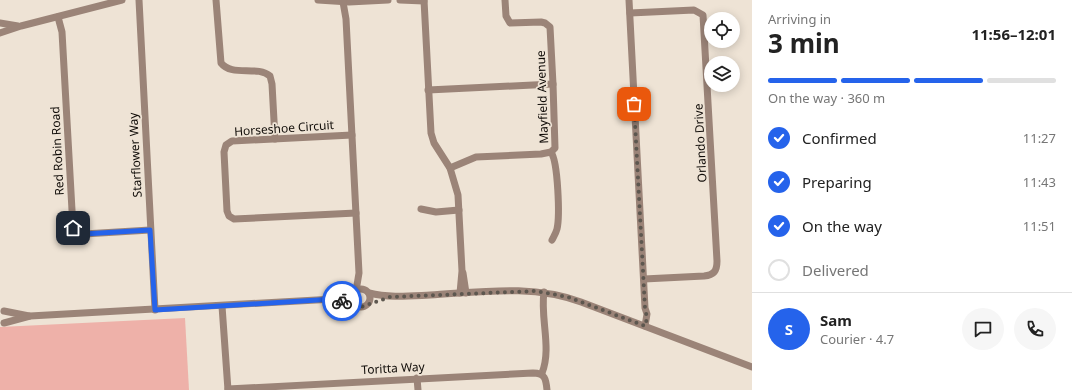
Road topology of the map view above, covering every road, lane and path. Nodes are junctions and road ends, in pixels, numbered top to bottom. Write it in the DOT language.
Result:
graph roads {
  1 [pos="122,0"];
  2 [pos="139,0"];
  3 [pos="216,0"];
  4 [pos="318,0"];
  5 [pos="388,0"];
  6 [pos="400,0"];
  7 [pos="505,0"];
  8 [pos="629,0"];
  9 [pos="424,1"];
  10 [pos="346,2"];
  11 [pos="630,13"];
  12 [pos="58,17"];
  13 [pos="0,23"];
  14 [pos="21,26"];
  15 [pos="0,33"];
  16 [pos="553,84"];
  17 [pos="428,90"];
  18 [pos="352,134"];
  19 [pos="275,139"];
  20 [pos="551,152"];
  21 [pos="450,168"];
  22 [pos="421,209"];
  23 [pos="459,210"];
  24 [pos="356,213"];
  25 [pos="150,230"];
  26 [pos="552,240"];
  27 [pos="359,273"];
  28 [pos="644,280"];
  29 [pos="367,292"];
  30 [pos="544,292"];
  31 [pos="354,293"];
  32 [pos="463,293"];
  33 [pos="390,297"];
  34 [pos="334,299"];
  35 [pos="354,304"];
  36 [pos="369,304"];
  37 [pos="222,306"];
  38 [pos="1,308"];
  39 [pos="155,310"];
  40 [pos="30,316"];
  41 [pos="2,324"];
  42 [pos="642,325"];
  43 [pos="752,367"];
  44 [pos="542,373"];
  45 [pos="417,378"];
  46 [pos="228,390"];
  47 [pos="418,390"];
  48 [pos="547,390"];
  1 -- 12 [label="street"];
  2 -- 25 [label="street, Starflower Way"];
  3 -- 19 [label="street"];
  4 -- 10 [label="street"];
  5 -- 10 [label="street"];
  6 -- 9 [label="street"];
  7 -- 16 [label="street, Mayfield Avenue"];
  8 -- 11 [label="street"];
  9 -- 17 [label="street"];
  10 -- 18 [label="street"];
  11 -- 28 [label="street"];
  11 -- 28 [label="street, Orlando Drive"];
  12 -- 14 [label="street"];
  12 -- 25 [label="street, Red Robin Road"];
  13 -- 14 [label="street"];
  14 -- 15 [label="street"];
  16 -- 17 [label="street"];
  16 -- 20 [label="street, Mayfield Avenue"];
  17 -- 21 [label="street"];
  18 -- 19 [label="street, Horseshoe Circuit"];
  18 -- 24 [label="street"];
  19 -- 24 [label="street, Horseshoe Circuit"];
  20 -- 21 [label="street, Mayfield Avenue"];
  20 -- 26 [label="street"];
  21 -- 23 [label="street"];
  22 -- 23 [label="street"];
  23 -- 32 [label="street"];
  24 -- 27 [label="street"];
  25 -- 39 [label="street, Starflower Way"];
  27 -- 29 [label="street"];
  27 -- 31 [label="street"];
  28 -- 42 [label="street"];
  29 -- 31 [label="street"];
  29 -- 33 [label="street"];
  29 -- 36 [label="street"];
  30 -- 32 [label="street"];
  30 -- 42 [label="street"];
  30 -- 44 [label="street"];
  31 -- 34 [label="street"];
  31 -- 35 [label="street"];
  32 -- 33 [label="street"];
  33 -- 36 [label="street"];
  34 -- 35 [label="street"];
  34 -- 37 [label="street"];
  35 -- 36 [label="street"];
  37 -- 39 [label="street"];
  37 -- 46 [label="street"];
  38 -- 40 [label="street"];
  38 -- 41 [label="street"];
  39 -- 40 [label="street"];
  40 -- 41 [label="street"];
  42 -- 43 [label="street"];
  44 -- 45 [label="street, Toritta Way"];
  44 -- 48 [label="street"];
  45 -- 46 [label="street, Toritta Way"];
  45 -- 47 [label="street"];
}
